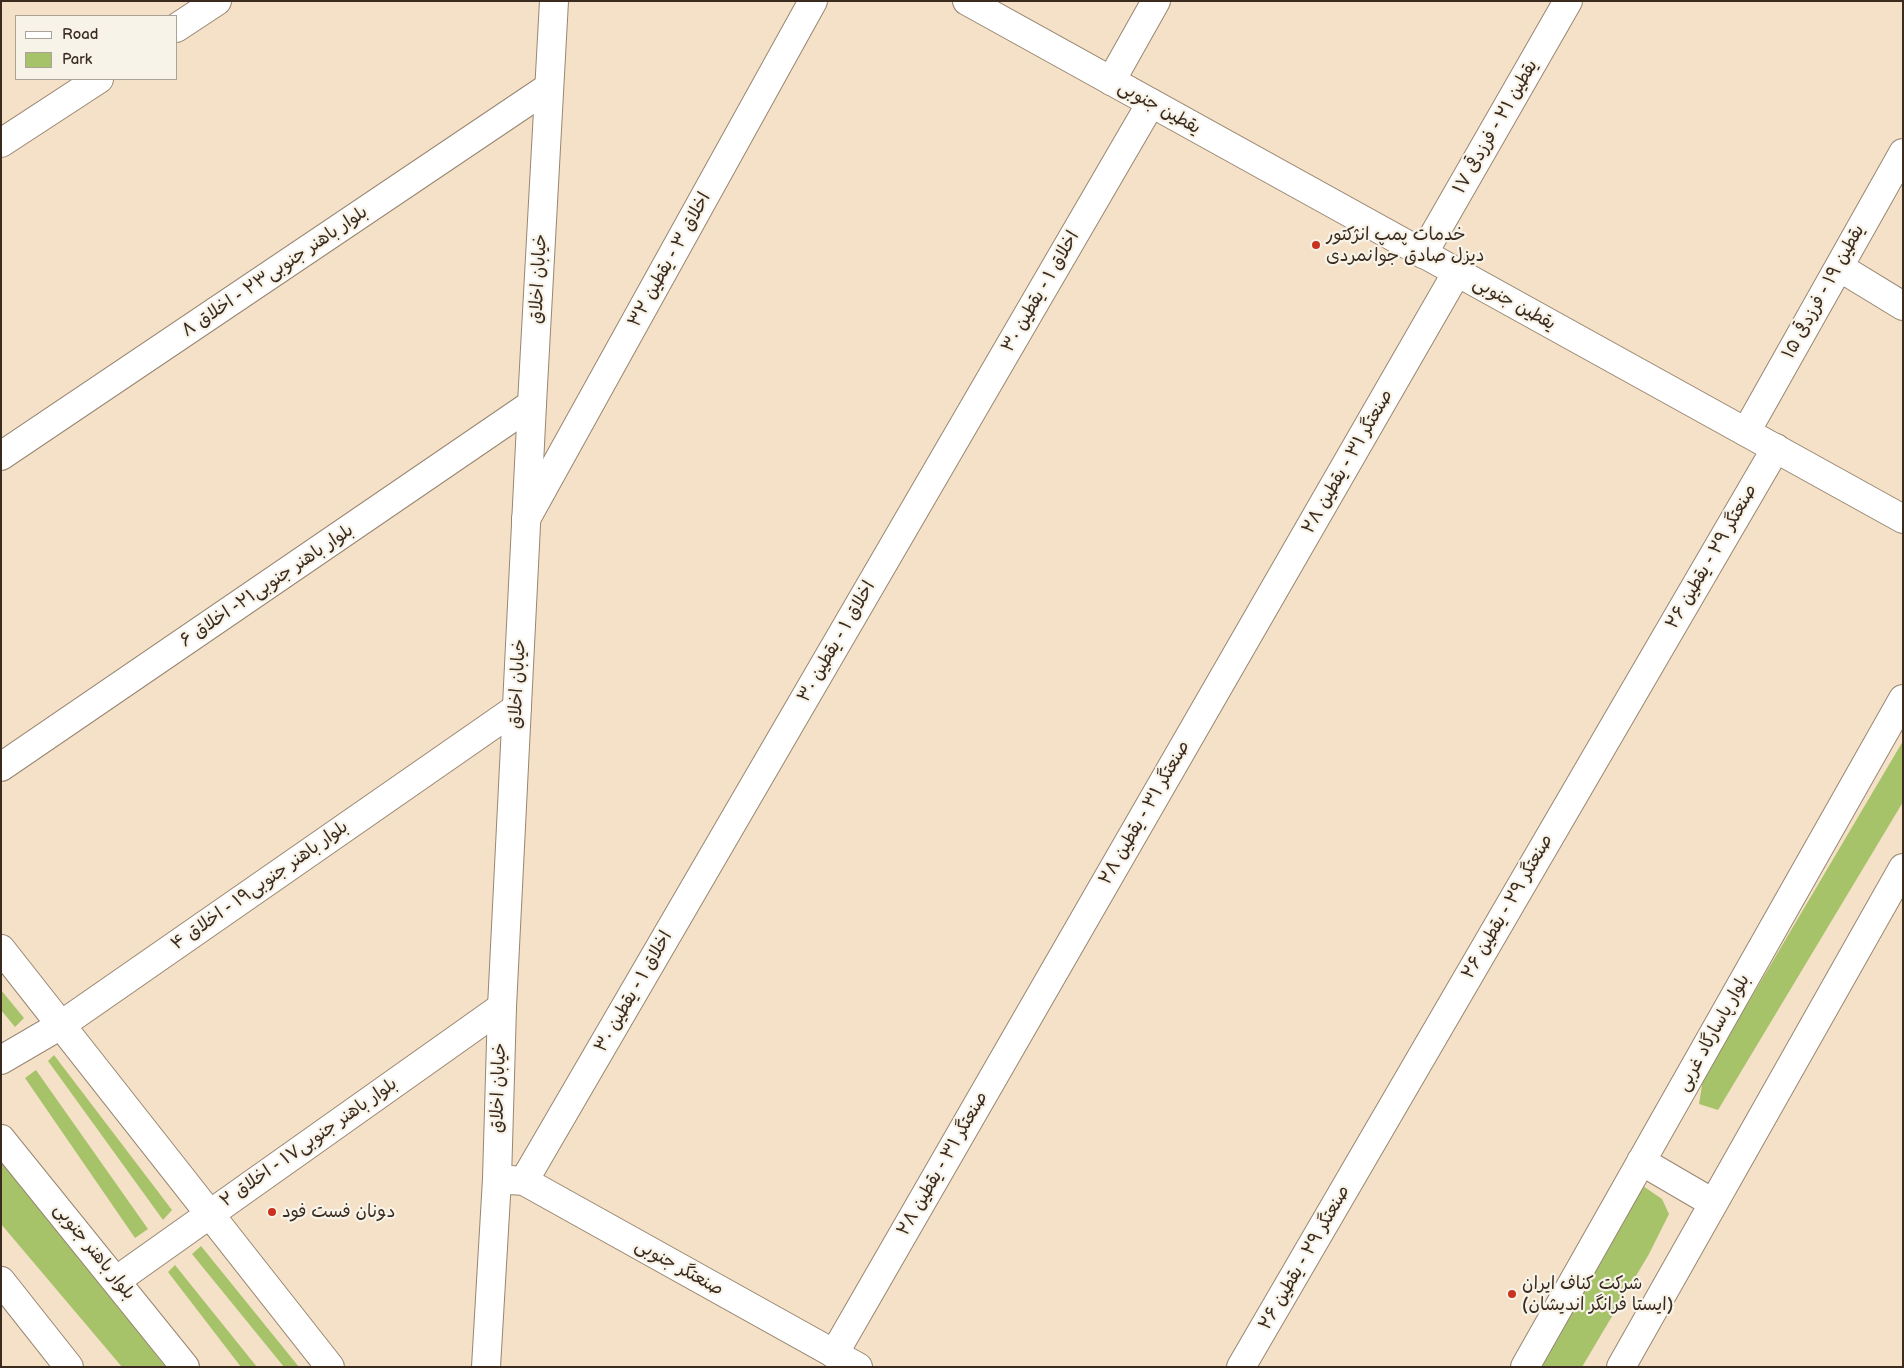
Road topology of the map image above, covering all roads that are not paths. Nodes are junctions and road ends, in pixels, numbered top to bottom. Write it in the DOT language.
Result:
graph roads {
  1 [pos="217,1"];
  2 [pos="554,1"];
  3 [pos="813,1"];
  4 [pos="967,1"];
  5 [pos="1156,1"];
  6 [pos="1568,1"];
  7 [pos="178,27"];
  8 [pos="97,80"];
  9 [pos="1110,81"];
  10 [pos="549,87"];
  11 [pos="1151,103"];
  12 [pos="1,143"];
  13 [pos="1903,153"];
  14 [pos="1423,254"];
  15 [pos="1839,267"];
  16 [pos="1457,272"];
  17 [pos="1903,306"];
  18 [pos="532,404"];
  19 [pos="1746,432"];
  20 [pos="1776,448"];
  21 [pos="1,456"];
  22 [pos="526,519"];
  23 [pos="1903,519"];
  24 [pos="1903,699"];
  25 [pos="517,708"];
  26 [pos="1,767"];
  27 [pos="1903,868"];
  28 [pos="1,949"];
  29 [pos="502,1007"];
  30 [pos="61,1025"];
  31 [pos="1,1060"];
  32 [pos="1,1138"];
  33 [pos="1641,1161"];
  34 [pos="496,1179"];
  35 [pos="524,1181"];
  36 [pos="1713,1203"];
  37 [pos="210,1214"];
  38 [pos="116,1280"];
  39 [pos="1,1281"];
  40 [pos="834,1354"];
  41 [pos="69,1367"];
  42 [pos="185,1367"];
  43 [pos="330,1367"];
  44 [pos="486,1367"];
  45 [pos="858,1367"];
  46 [pos="1241,1367"];
  47 [pos="1525,1367"];
  48 [pos="1621,1367"];
  1 -- 7 [label="street"];
  2 -- 10 [label="street, خیابان اخلاق"];
  3 -- 22 [label="street, اخلاق ۳ - یقطین ۳۲"];
  4 -- 9 [label="street, یقطین جنوبی"];
  5 -- 9 [label="street"];
  6 -- 14 [label="street, یقطین ۲۱ - فرزدقی ۱۷"];
  8 -- 12 [label="street"];
  9 -- 11 [label="street, یقطین جنوبی"];
  10 -- 18 [label="street, خیابان اخلاق"];
  10 -- 21 [label="street, بلوار باهنر جنوبی۲۳ - اخلاق ۸"];
  11 -- 14 [label="street, یقطین جنوبی"];
  11 -- 35 [label="street, اخلاق ۱ - یقطین ۳۰"];
  13 -- 15 [label="street, یقطین ۱۹ - فرزدقی ۱۵"];
  14 -- 16 [label="street, یقطین جنوبی"];
  15 -- 17 [label="street"];
  15 -- 19 [label="street, یقطین ۱۹ - فرزدقی ۱۵"];
  16 -- 19 [label="street, یقطین جنوبی"];
  16 -- 40 [label="street, صنعتگر ۳۱ - یقطین ۲۸"];
  18 -- 22 [label="street, خیابان اخلاق"];
  18 -- 26 [label="street, بلوار باهنر جنوبی۲۱- اخلاق ۶"];
  19 -- 20 [label="street, یقطین جنوبی"];
  20 -- 23 [label="street, یقطین جنوبی"];
  20 -- 46 [label="street, صنعتگر ۲۹ - یقطین ۲۶"];
  22 -- 25 [label="street, خیابان اخلاق"];
  24 -- 33 [label="street, بلوار پاسارگاد غربی"];
  25 -- 29 [label="street, خیابان اخلاق"];
  25 -- 30 [label="street, بلوار باهنر جنوبی۱۹ - اخلاق ۴"];
  27 -- 36 [label="street"];
  28 -- 30 [label="street"];
  29 -- 34 [label="street, خیابان اخلاق"];
  29 -- 37 [label="street, بلوار باهنر جنوبی۱۷ - اخلاق ۲"];
  30 -- 31 [label="street, بلوار باهنر جنوبی۱۹ - اخلاق ۴"];
  30 -- 37 [label="street"];
  32 -- 38 [label="street, بلوار باهنر جنوبی"];
  33 -- 36 [label="street"];
  33 -- 47 [label="street, بلوار پاسارگاد غربی"];
  34 -- 35 [label="street, صنعتگر جنوبی"];
  34 -- 44 [label="street, خیابان اخلاق"];
  35 -- 40 [label="street, صنعتگر جنوبی"];
  36 -- 48 [label="street"];
  37 -- 38 [label="street, بلوار باهنر جنوبی۱۷ - اخلاق ۲"];
  37 -- 43 [label="street"];
  38 -- 42 [label="street, بلوار باهنر جنوبی"];
  39 -- 41 [label="street"];
  40 -- 45 [label="street, صنعتگر جنوبی"];
}
